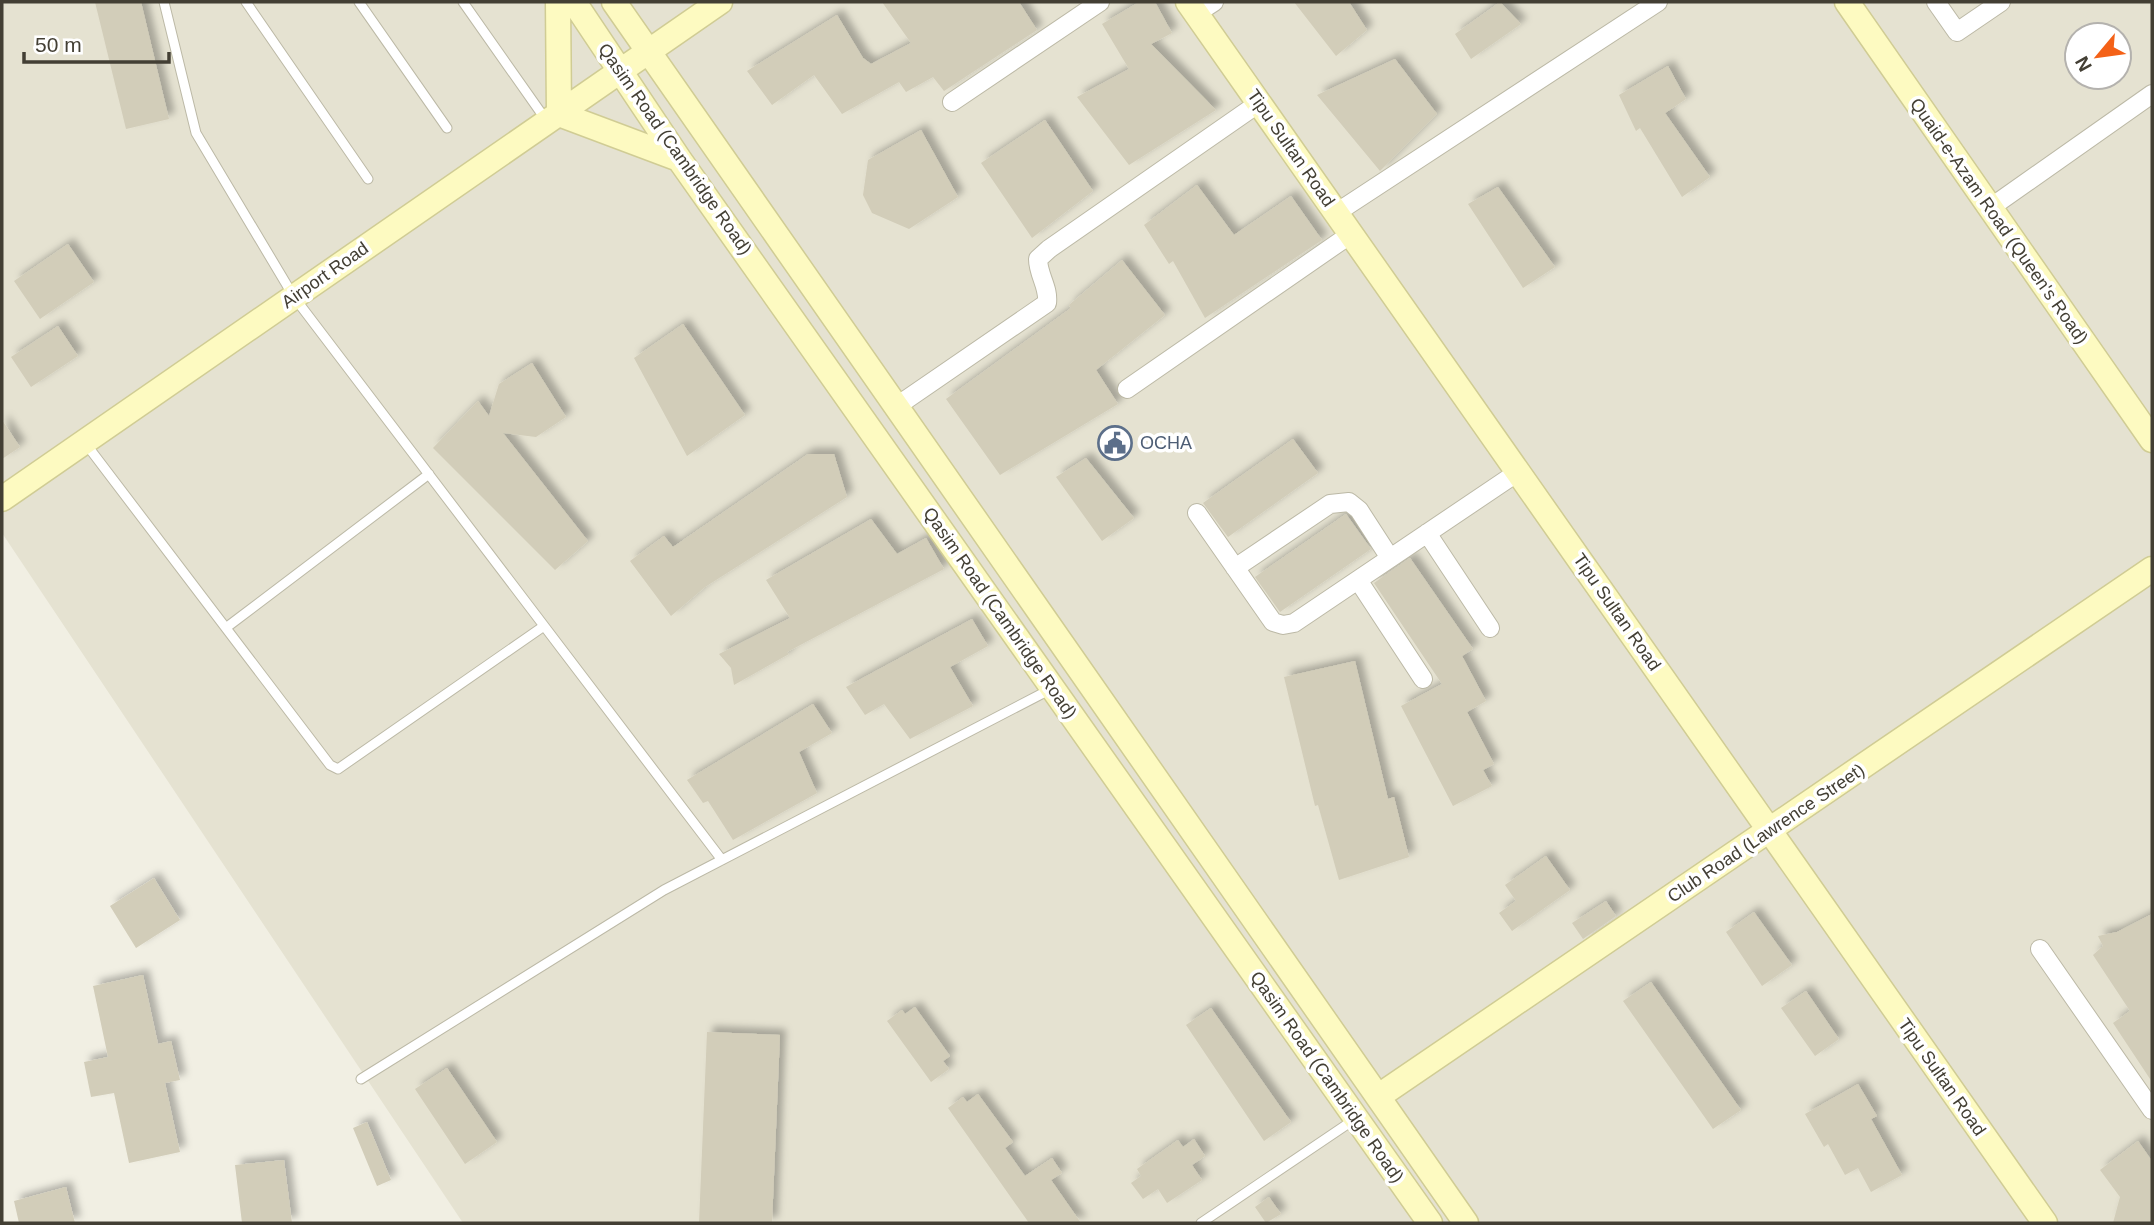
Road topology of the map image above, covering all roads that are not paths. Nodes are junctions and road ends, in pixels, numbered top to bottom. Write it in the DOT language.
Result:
graph roads {
  1 [pos="164,2"];
  2 [pos="359,2"];
  3 [pos="463,2"];
  4 [pos="558,2"];
  5 [pos="574,2"];
  6 [pos="614,2"];
  7 [pos="720,2"];
  8 [pos="1100,2"];
  9 [pos="1658,2"];
  10 [pos="1847,2"];
  11 [pos="1937,2"];
  12 [pos="2001,2"];
  13 [pos="250,3"];
  14 [pos="1200,6"];
  15 [pos="649,51"];
  16 [pos="620,71"];
  17 [pos="2152,94"];
  18 [pos="952,102"];
  19 [pos="1259,103"];
  20 [pos="553,118"];
  21 [pos="447,128"];
  22 [pos="679,159"];
  23 [pos="368,179"];
  24 [pos="1990,208"];
  25 [pos="1336,213"];
  26 [pos="1351,234"];
  27 [pos="294,297"];
  28 [pos="1127,389"];
  29 [pos="897,406"];
  30 [pos="2152,440"];
  31 [pos="84,442"];
  32 [pos="1518,472"];
  33 [pos="429,474"];
  34 [pos="2,499"];
  35 [pos="1197,513"];
  36 [pos="1427,533"];
  37 [pos="1390,558"];
  38 [pos="1236,568"];
  39 [pos="2152,569"];
  40 [pos="1358,580"];
  41 [pos="544,625"];
  42 [pos="227,627"];
  43 [pos="1490,628"];
  44 [pos="1423,679"];
  45 [pos="1053,687"];
  46 [pos="1769,830"];
  47 [pos="722,860"];
  48 [pos="2040,949"];
  49 [pos="361,1079"];
  50 [pos="1379,1096"];
  51 [pos="2152,1110"];
  52 [pos="1356,1118"];
  53 [pos="1202,1223"];
  54 [pos="1430,1223"];
  55 [pos="1466,1223"];
  56 [pos="2045,1223"];
  1 -- 27 [label="lane"];
  2 -- 21 [label="lane"];
  3 -- 20 [label="lane"];
  4 -- 20 [label="main road"];
  5 -- 16 [label="main road, Qasim Road (Cambridge Road)"];
  6 -- 15 [label="main road, Qasim Road (Cambridge Road)"];
  7 -- 15 [label="main road, Airport Road"];
  8 -- 18 [label="street"];
  9 -- 25 [label="street"];
  10 -- 24 [label="main road, Quaid-e-Azam Road (Queen's Road)"];
  11 -- 12 [label="street"];
  13 -- 23 [label="lane"];
  14 -- 19 [label="main road, Tipu Sultan Road"];
  15 -- 16 [label="main road, Airport Road"];
  15 -- 29 [label="main road, Qasim Road (Cambridge Road)"];
  16 -- 20 [label="main road, Airport Road"];
  16 -- 22 [label="main road, Qasim Road (Cambridge Road)"];
  17 -- 24 [label="street"];
  19 -- 25 [label="main road, Tipu Sultan Road"];
  19 -- 29 [label="street"];
  20 -- 22 [label="main road"];
  20 -- 27 [label="main road, Airport Road"];
  22 -- 45 [label="main road, Qasim Road (Cambridge Road)"];
  24 -- 30 [label="main road, Quaid-e-Azam Road (Queen's Road)"];
  25 -- 26 [label="main road, Tipu Sultan Road"];
  26 -- 28 [label="street"];
  26 -- 32 [label="main road, Tipu Sultan Road"];
  27 -- 31 [label="main road, Airport Road"];
  27 -- 33 [label="lane"];
  29 -- 50 [label="main road, Qasim Road (Cambridge Road)"];
  31 -- 34 [label="main road, Airport Road"];
  31 -- 42 [label="lane"];
  32 -- 36 [label="street"];
  32 -- 46 [label="main road, Tipu Sultan Road"];
  33 -- 41 [label="lane"];
  33 -- 42 [label="lane"];
  35 -- 38 [label="street"];
  36 -- 37 [label="street"];
  36 -- 43 [label="street"];
  37 -- 38 [label="street"];
  37 -- 40 [label="street"];
  38 -- 40 [label="street"];
  39 -- 46 [label="main road, Club Road (Lawrence Street)"];
  40 -- 44 [label="street"];
  41 -- 42 [label="lane"];
  41 -- 47 [label="lane"];
  45 -- 47 [label="lane"];
  45 -- 52 [label="main road, Qasim Road (Cambridge Road)"];
  46 -- 50 [label="main road, Club Road (Lawrence Street)"];
  46 -- 56 [label="main road, Tipu Sultan Road"];
  47 -- 49 [label="lane"];
  48 -- 51 [label="street"];
  50 -- 55 [label="main road, Qasim Road (Cambridge Road)"];
  52 -- 53 [label="lane"];
  52 -- 54 [label="main road, Qasim Road (Cambridge Road)"];
}
